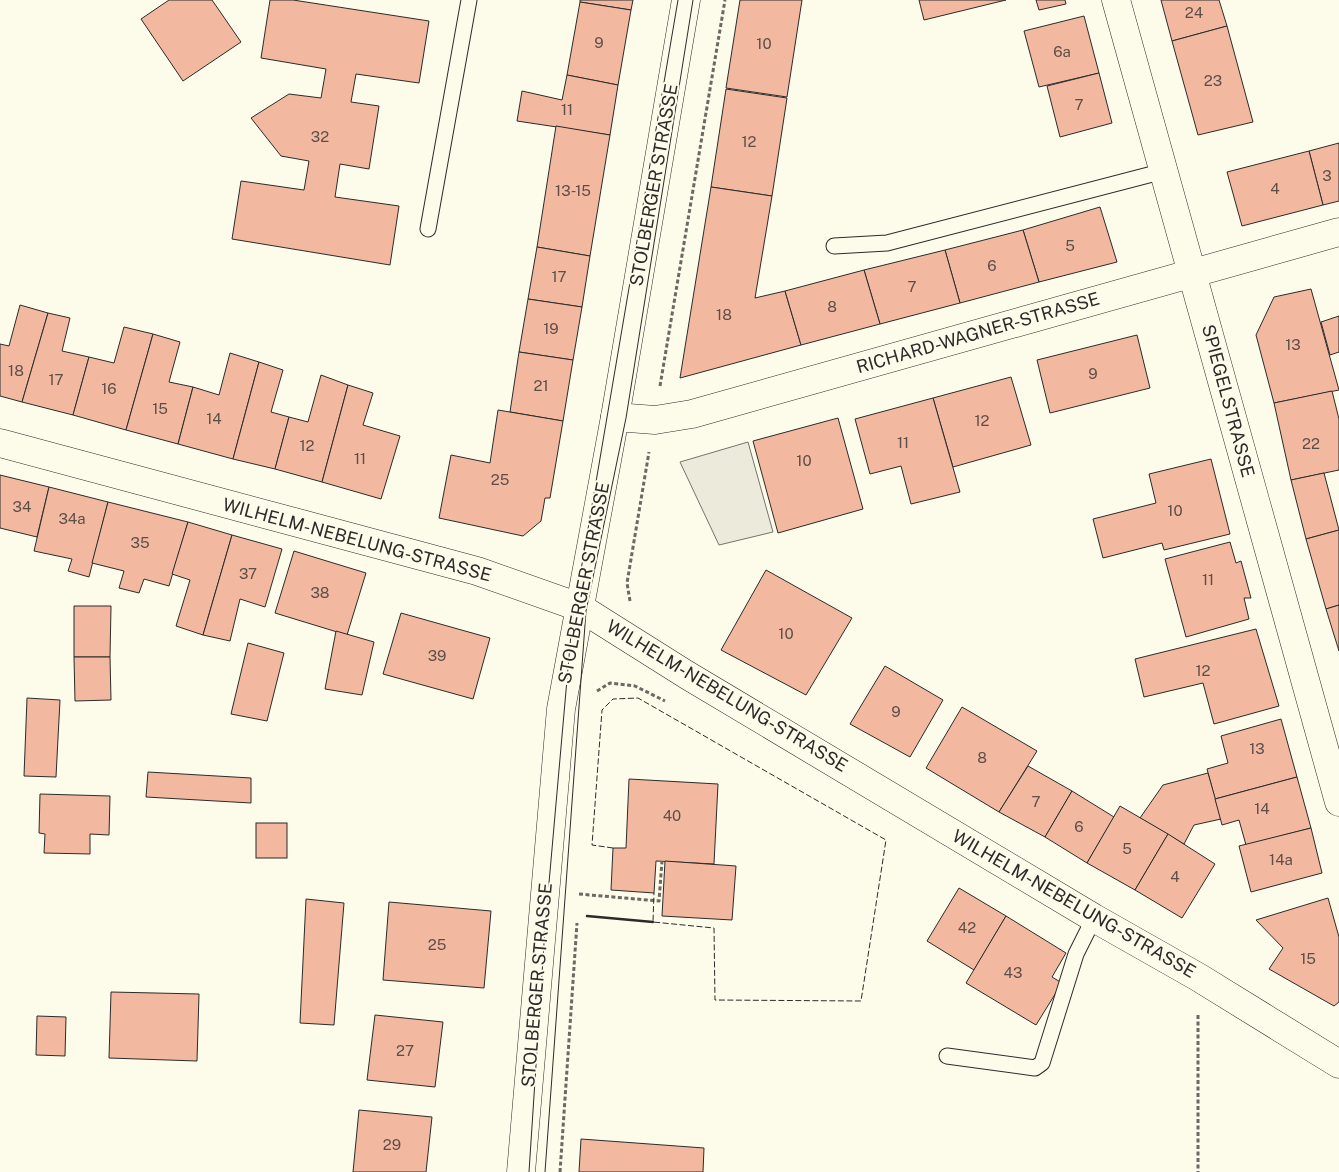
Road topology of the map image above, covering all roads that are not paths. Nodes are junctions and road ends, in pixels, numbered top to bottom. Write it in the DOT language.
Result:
graph roads {
  1 [pos="469,0"];
  2 [pos="686,0"];
  3 [pos="1116,0"];
  4 [pos="1164,171"];
  5 [pos="428,229"];
  6 [pos="1339,232"];
  7 [pos="834,246"];
  8 [pos="1193,273"];
  9 [pos="615,417"];
  10 [pos="0,443"];
  11 [pos="579,607"];
  12 [pos="1339,802"];
  13 [pos="1094,918"];
  14 [pos="947,1056"];
  15 [pos="1339,1064"];
  16 [pos="521,1172"];
  1 -- 5 [label="lane"];
  2 -- 9 [label="street, STOLBERGER STRASSE"];
  3 -- 4 [label="street, SPIEGELSTRASSE"];
  4 -- 7 [label="lane"];
  4 -- 8 [label="street, SPIEGELSTRASSE"];
  6 -- 8 [label="street, RICHARD-WAGNER-STRASSE"];
  8 -- 9 [label="street, RICHARD-WAGNER-STRASSE"];
  8 -- 12 [label="street, SPIEGELSTRASSE"];
  9 -- 11 [label="street, STOLBERGER STRASSE"];
  10 -- 11 [label="street, WILHELM-NEBELUNG-STRASSE"];
  11 -- 13 [label="street, WILHELM-NEBELUNG-STRASSE"];
  11 -- 16 [label="street, STOLBERGER STRASSE"];
  13 -- 14 [label="lane"];
  13 -- 15 [label="street, WILHELM-NEBELUNG-STRASSE"];
}
